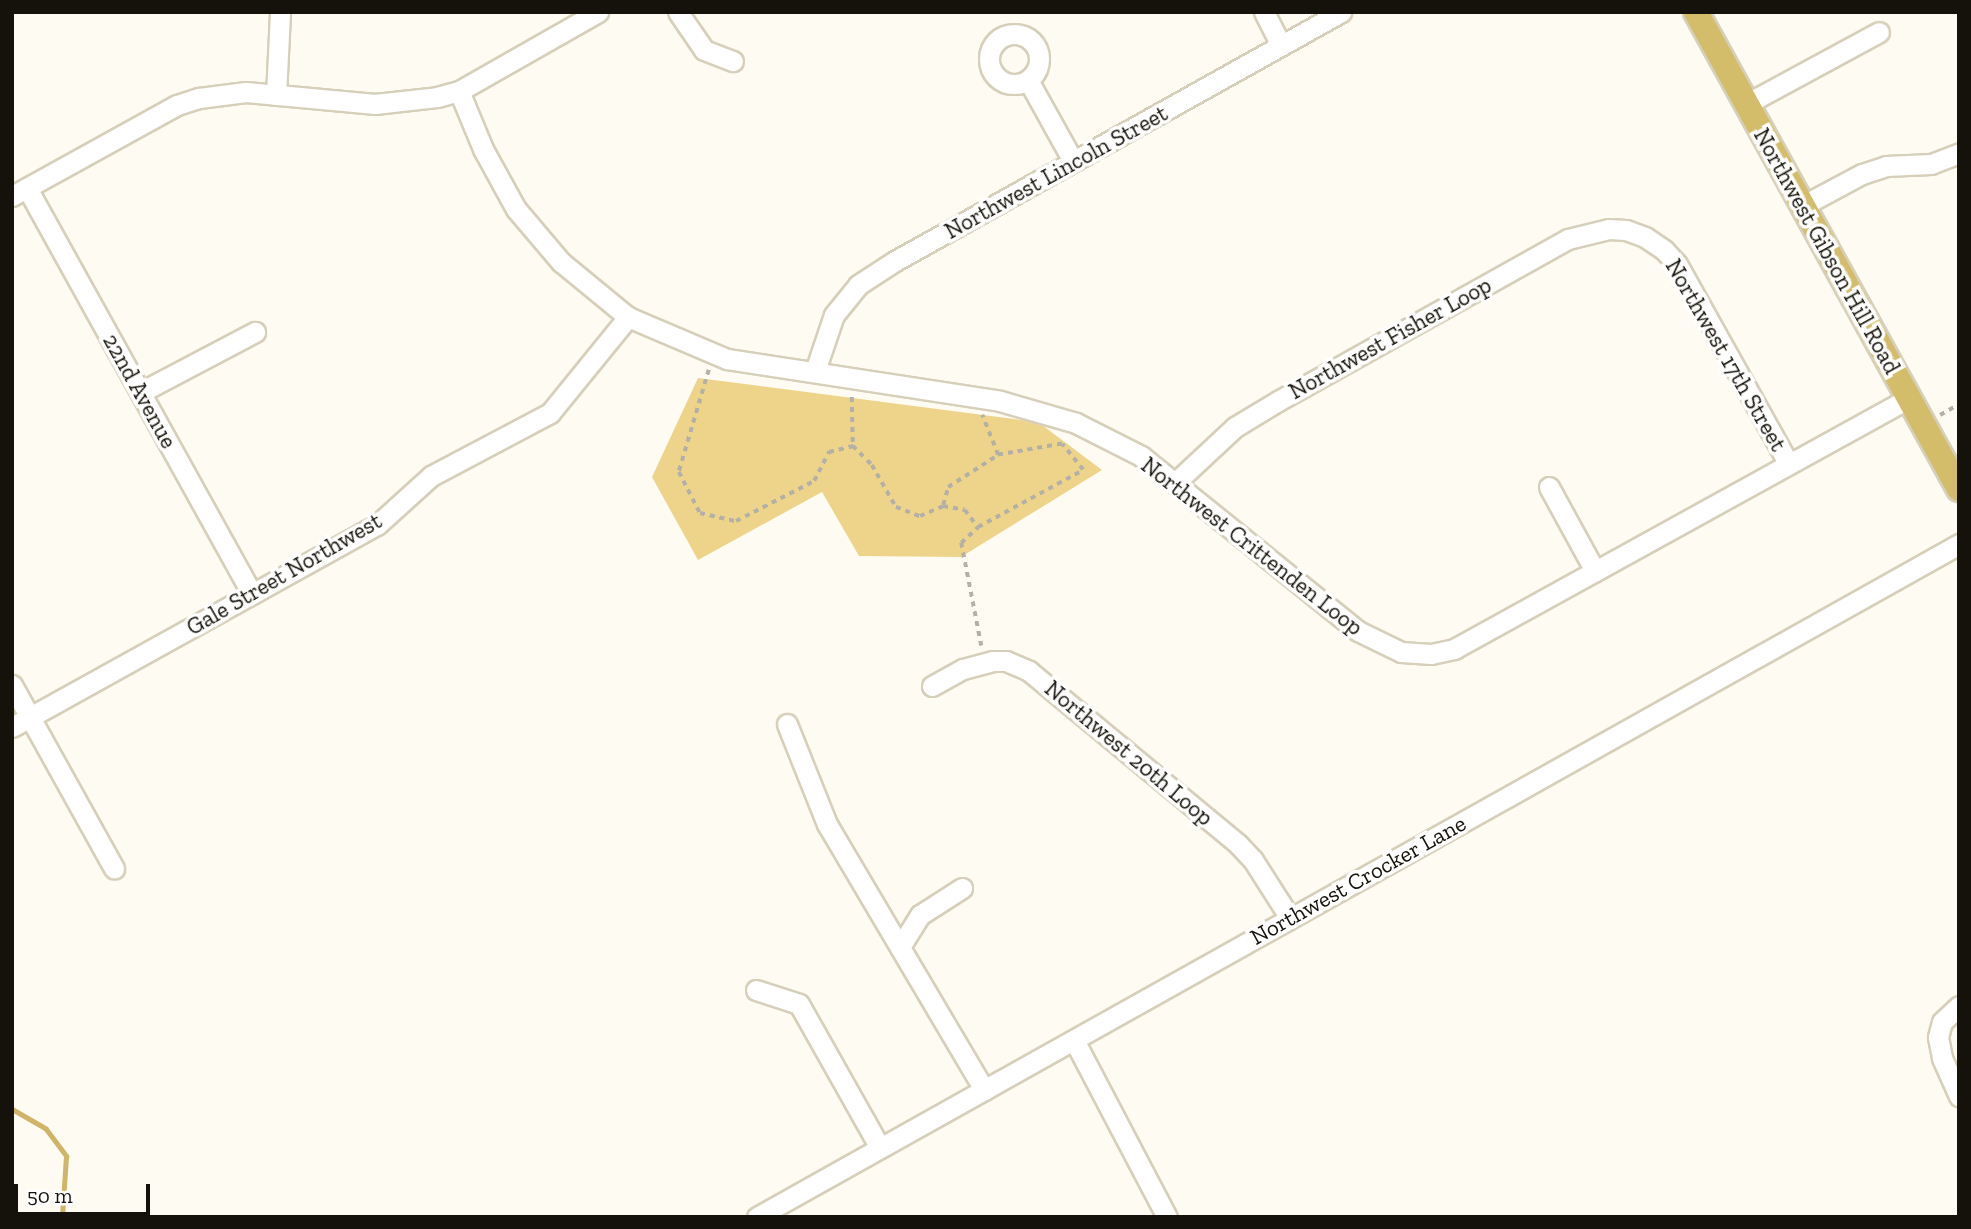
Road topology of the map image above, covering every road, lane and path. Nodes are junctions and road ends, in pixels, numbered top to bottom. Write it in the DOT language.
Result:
graph roads {
  1 [pos="280,12"];
  2 [pos="598,12"];
  3 [pos="678,12"];
  4 [pos="1264,12"];
  5 [pos="1341,12"];
  6 [pos="1696,12"];
  7 [pos="1879,32"];
  8 [pos="1281,45"];
  9 [pos="733,61"];
  10 [pos="1028,80"];
  11 [pos="458,91"];
  12 [pos="276,95"];
  13 [pos="1746,104"];
  14 [pos="1959,153"];
  15 [pos="1073,161"];
  16 [pos="20,192"];
  17 [pos="1802,206"];
  18 [pos="1623,230"];
  19 [pos="628,317"];
  20 [pos="255,332"];
  21 [pos="714,355"];
  22 [pos="815,370"];
  23 [pos="852,378"];
  24 [pos="141,392"];
  25 [pos="1909,398"];
  26 [pos="982,399"];
  27 [pos="853,446"];
  28 [pos="998,455"];
  29 [pos="1789,464"];
  30 [pos="1176,482"];
  31 [pos="1549,487"];
  32 [pos="1959,489"];
  33 [pos="943,506"];
  34 [pos="978,527"];
  35 [pos="1959,544"];
  36 [pos="1595,571"];
  37 [pos="253,594"];
  38 [pos="984,663"];
  39 [pos="12,685"];
  40 [pos="932,686"];
  41 [pos="30,717"];
  42 [pos="787,724"];
  43 [pos="12,727"];
  44 [pos="114,868"];
  45 [pos="962,888"];
  46 [pos="1290,918"];
  47 [pos="900,947"];
  48 [pos="756,990"];
  49 [pos="1959,1006"];
  50 [pos="1074,1040"];
  51 [pos="984,1090"];
  52 [pos="1959,1096"];
  53 [pos="880,1148"];
  54 [pos="757,1217"];
  55 [pos="1167,1217"];
  1 -- 12 [label="street"];
  2 -- 11 [label="street"];
  3 -- 9 [label="street"];
  4 -- 8 [label="street"];
  5 -- 8 [label="street, Northwest Lincoln Street"];
  6 -- 13 [label="main road, Northwest Gibson Hill Road"];
  7 -- 13 [label="street"];
  8 -- 15 [label="street, Northwest Lincoln Street"];
  10 -- 15 [label="street"];
  11 -- 12 [label="street"];
  11 -- 19 [label="street, Northwest Crittenden Loop"];
  12 -- 16 [label="street"];
  13 -- 17 [label="main road, Northwest Gibson Hill Road"];
  14 -- 17 [label="street"];
  15 -- 22 [label="street, Northwest Lincoln Street"];
  16 -- 24 [label="street, 22nd Avenue"];
  17 -- 25 [label="main road, Northwest Gibson Hill Road"];
  18 -- 29 [label="street, Northwest 17th Street"];
  18 -- 30 [label="street, Northwest Fisher Loop"];
  19 -- 21 [label="street, Northwest Crittenden Loop"];
  19 -- 37 [label="street, Gale Street Northwest"];
  20 -- 24 [label="street"];
  21 -- 22 [label="street, Northwest Crittenden Loop"];
  21 -- 27 [label="path"];
  22 -- 23 [label="street, Northwest Crittenden Loop"];
  23 -- 26 [label="street, Northwest Crittenden Loop"];
  23 -- 27 [label="path"];
  24 -- 37 [label="street, 22nd Avenue"];
  25 -- 29 [label="street, Northwest Crittenden Loop"];
  25 -- 32 [label="main road, Northwest Gibson Hill Road"];
  26 -- 28 [label="path"];
  26 -- 30 [label="street, Northwest Crittenden Loop"];
  27 -- 33 [label="path"];
  28 -- 33 [label="path"];
  28 -- 34 [label="path"];
  29 -- 36 [label="street, Northwest Crittenden Loop"];
  30 -- 36 [label="street, Northwest Crittenden Loop"];
  31 -- 36 [label="street"];
  33 -- 34 [label="path"];
  34 -- 38 [label="path"];
  35 -- 46 [label="street, Northwest Crocker Lane"];
  37 -- 41 [label="street, Gale Street Northwest"];
  38 -- 40 [label="street, Northwest 20th Loop"];
  38 -- 46 [label="street, Northwest 20th Loop"];
  39 -- 41 [label="street"];
  41 -- 43 [label="street, Gale Street Northwest"];
  41 -- 44 [label="street"];
  42 -- 47 [label="street"];
  45 -- 47 [label="street"];
  46 -- 50 [label="street, Northwest Crocker Lane"];
  47 -- 51 [label="street"];
  48 -- 53 [label="street"];
  49 -- 52 [label="street"];
  50 -- 51 [label="street, Northwest Crocker Lane"];
  50 -- 55 [label="street"];
  51 -- 53 [label="street, Northwest Crocker Lane"];
  53 -- 54 [label="street, Northwest Crocker Lane"];
}
